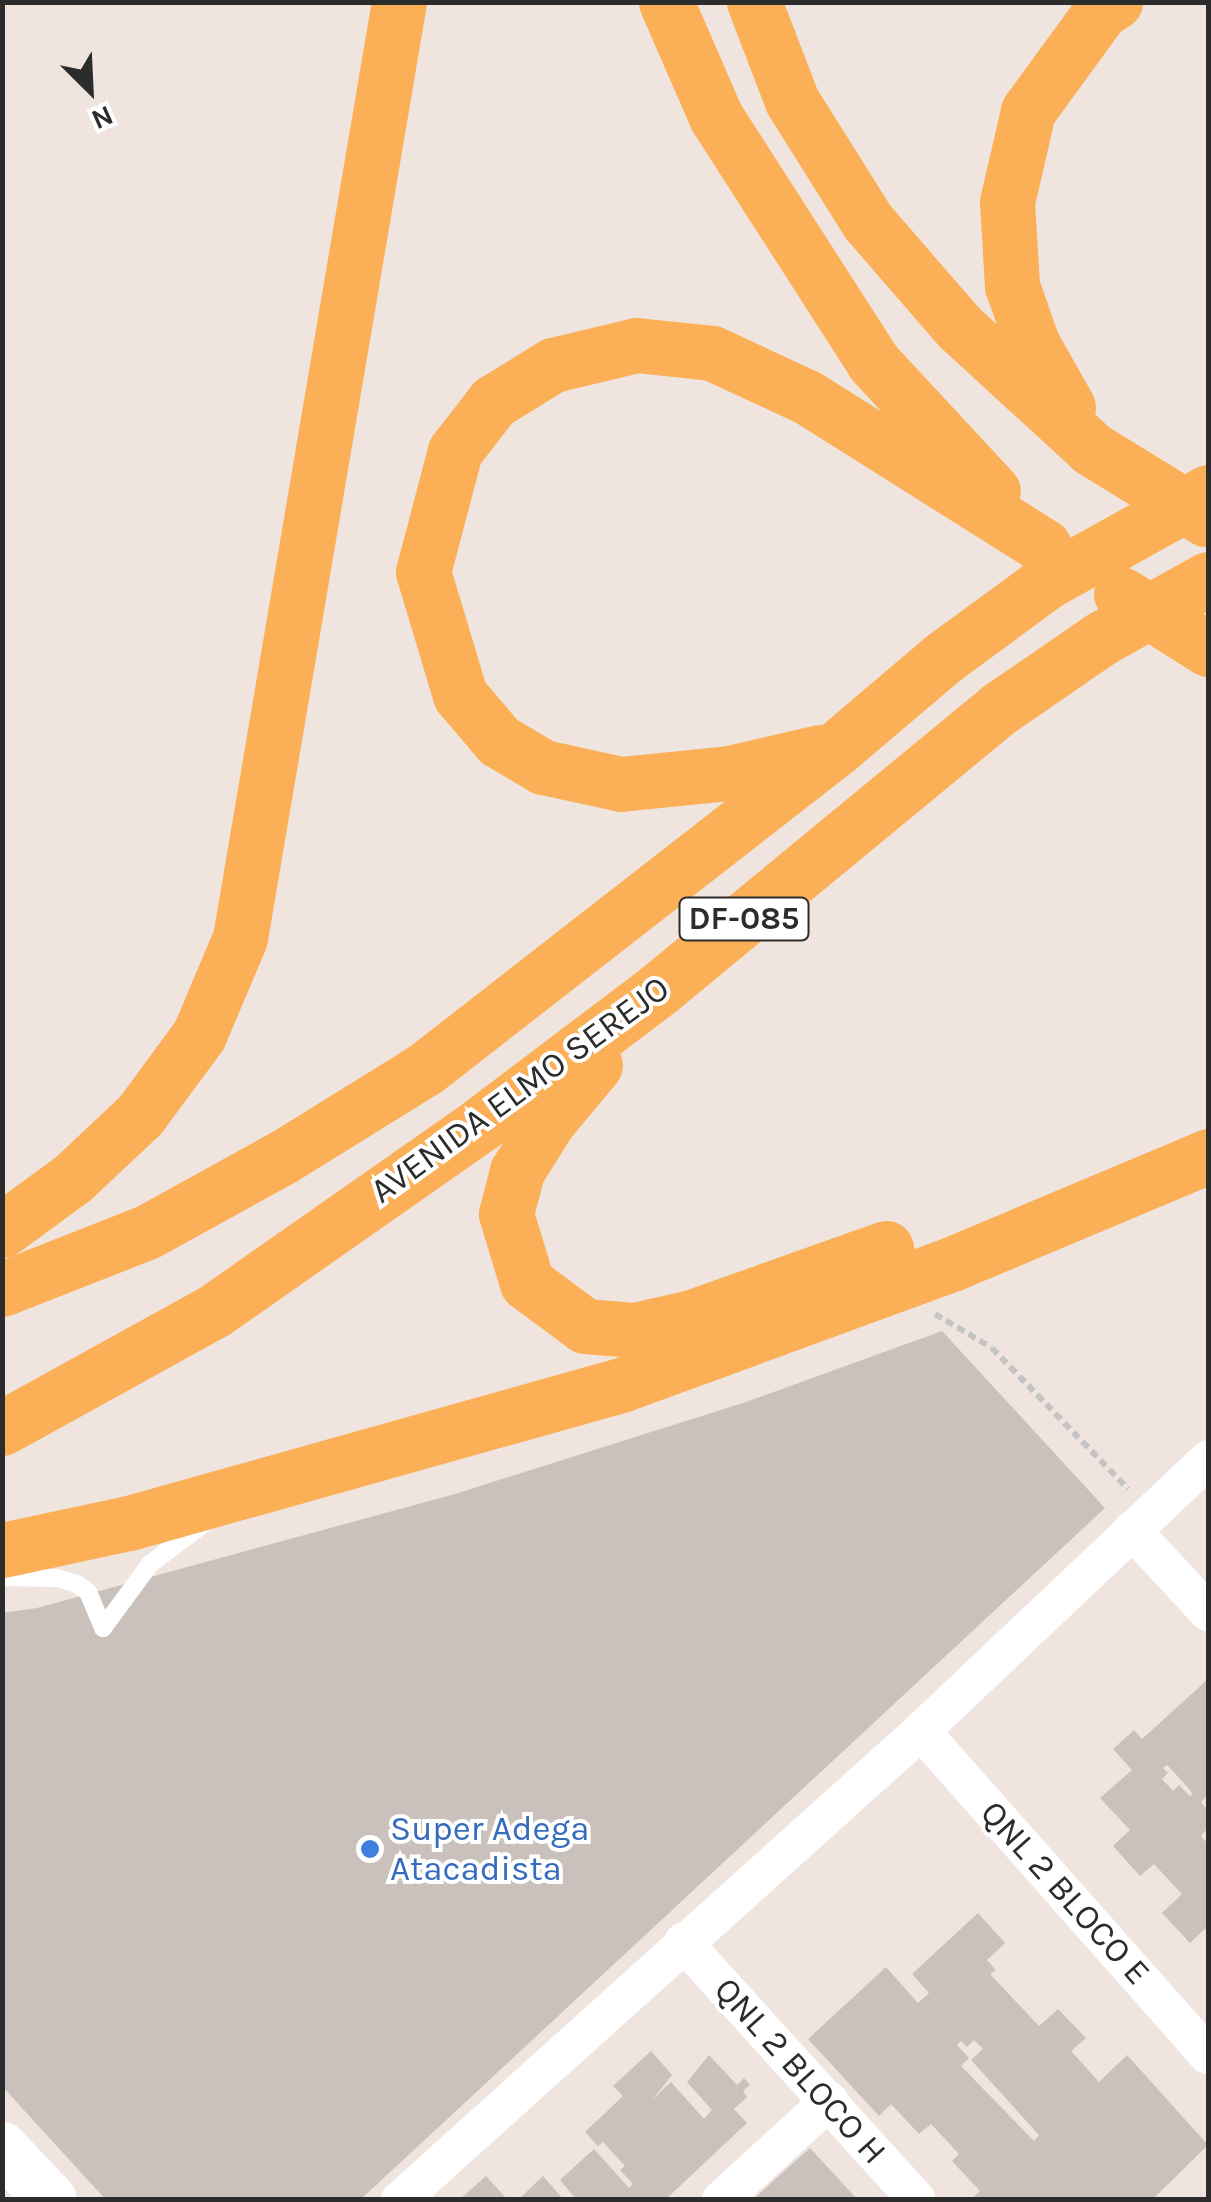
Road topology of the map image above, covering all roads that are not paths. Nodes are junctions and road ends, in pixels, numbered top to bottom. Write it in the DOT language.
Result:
graph roads {
  1 [pos="399,2"];
  2 [pos="666,2"];
  3 [pos="754,2"];
  4 [pos="1115,2"];
  5 [pos="1092,449"];
  6 [pos="1208,492"];
  7 [pos="1208,521"];
  8 [pos="1044,546"];
  9 [pos="1208,579"];
  10 [pos="1208,649"];
  11 [pos="837,748"];
  12 [pos="660,989"];
  13 [pos="1208,1132"];
  14 [pos="1208,1156"];
  15 [pos="2,1230"];
  16 [pos="2,1289"];
  17 [pos="2,1428"];
  18 [pos="1208,1460"];
  19 [pos="240,1494"];
  20 [pos="1142,1522"];
  21 [pos="2,1550"];
  22 [pos="2,1577"];
  23 [pos="1208,1612"];
  24 [pos="921,1731"];
  25 [pos="683,1942"];
  26 [pos="1208,2055"];
  27 [pos="828,2101"];
  28 [pos="2,2148"];
  29 [pos="52,2200"];
  30 [pos="400,2200"];
  31 [pos="721,2200"];
  32 [pos="916,2200"];
  1 -- 15 [label="main road"];
  2 -- 8 [label="main road"];
  3 -- 5 [label="main road"];
  4 -- 5 [label="main road"];
  5 -- 7 [label="main road"];
  6 -- 11 [label="main road, AVENIDA ELMO SEREJO / DF-085"];
  8 -- 10 [label="main road"];
  8 -- 11 [label="main road"];
  9 -- 12 [label="main road, AVENIDA ELMO SEREJO / DF-085"];
  11 -- 16 [label="main road, AVENIDA ELMO SEREJO / DF-085"];
  12 -- 13 [label="main road"];
  12 -- 17 [label="main road, AVENIDA ELMO SEREJO / DF-085"];
  14 -- 19 [label="main road"];
  18 -- 20 [label="street"];
  19 -- 21 [label="main road"];
  19 -- 22 [label="lane"];
  20 -- 23 [label="street"];
  20 -- 24 [label="street"];
  24 -- 25 [label="street"];
  24 -- 26 [label="street, QNL 2 BLOCO E"];
  25 -- 27 [label="street, QNL 2 BLOCO H"];
  25 -- 30 [label="street"];
  27 -- 31 [label="street"];
  27 -- 32 [label="street, QNL 2 BLOCO H"];
  28 -- 29 [label="street"];
}
